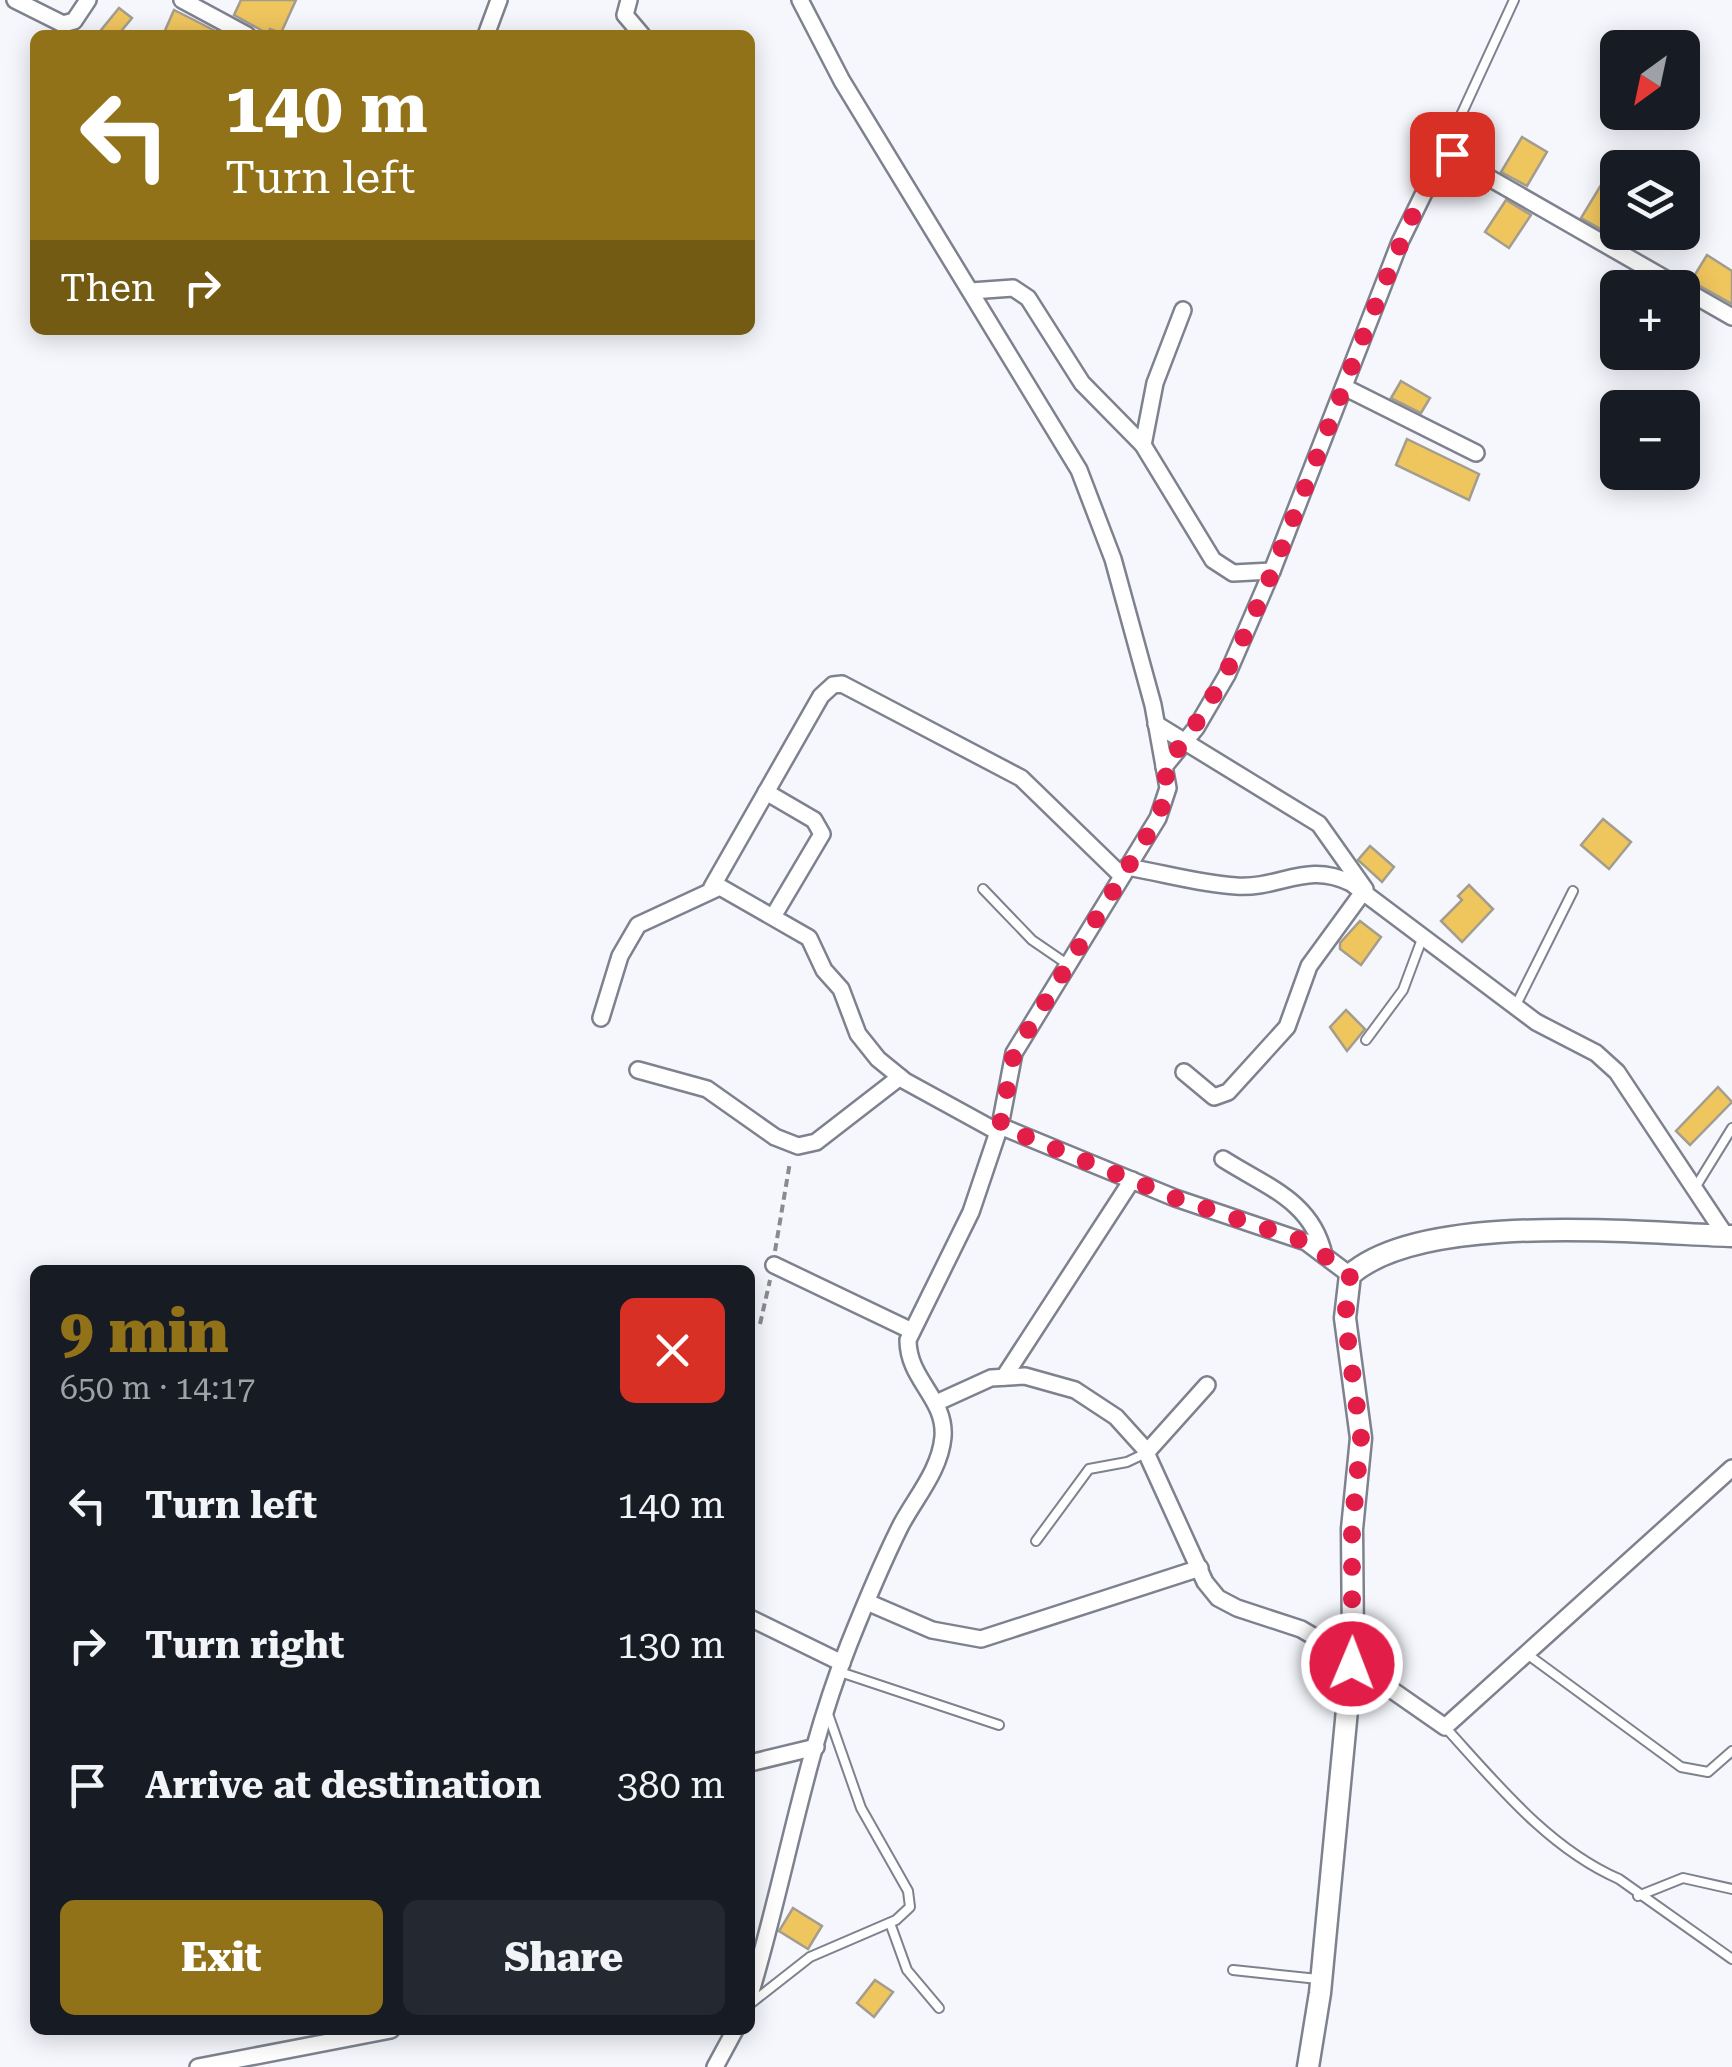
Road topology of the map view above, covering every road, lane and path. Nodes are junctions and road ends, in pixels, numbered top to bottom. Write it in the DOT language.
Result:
graph roads {
  1 [pos="15,0"];
  2 [pos="88,0"];
  3 [pos="182,0"];
  4 [pos="499,0"];
  5 [pos="629,0"];
  6 [pos="800,0"];
  7 [pos="1514,0"];
  8 [pos="238,30"];
  9 [pos="488,30"];
  10 [pos="638,30"];
  11 [pos="1444,152"];
  12 [pos="971,290"];
  13 [pos="1183,310"];
  14 [pos="1732,317"];
  15 [pos="1344,387"];
  16 [pos="1142,445"];
  17 [pos="1476,452"];
  18 [pos="1272,571"];
  19 [pos="1156,724"];
  20 [pos="1184,742"];
  21 [pos="1164,767"];
  22 [pos="766,792"];
  23 [pos="1125,872"];
  24 [pos="712,887"];
  25 [pos="984,889"];
  26 [pos="1573,891"];
  27 [pos="1369,897"];
  28 [pos="774,915"];
  29 [pos="1422,939"];
  30 [pos="1067,964"];
  31 [pos="1515,1007"];
  32 [pos="602,1018"];
  33 [pos="1366,1040"];
  34 [pos="638,1070"];
  35 [pos="1184,1072"];
  36 [pos="900,1077"];
  37 [pos="1732,1128"];
  38 [pos="999,1129"];
  39 [pos="794,1146"];
  40 [pos="1223,1159"];
  41 [pos="1132,1180"];
  42 [pos="1695,1189"];
  43 [pos="1729,1236"];
  44 [pos="1324,1255"];
  45 [pos="774,1265"];
  46 [pos="1350,1275"];
  47 [pos="760,1324"];
  48 [pos="912,1331"];
  49 [pos="1004,1377"];
  50 [pos="1208,1385"];
  51 [pos="936,1403"];
  52 [pos="1146,1453"];
  53 [pos="1732,1468"];
  54 [pos="1036,1542"];
  55 [pos="1200,1568"];
  56 [pos="868,1602"];
  57 [pos="755,1621"];
  58 [pos="1525,1653"];
  59 [pos="1352,1664"];
  60 [pos="841,1668"];
  61 [pos="827,1712"];
  62 [pos="999,1725"];
  63 [pos="1445,1727"];
  64 [pos="816,1747"];
  65 [pos="1732,1752"];
  66 [pos="755,1762"];
  67 [pos="1732,1889"];
  68 [pos="1638,1896"];
  69 [pos="890,1923"];
  70 [pos="1732,1959"];
  71 [pos="1233,1970"];
  72 [pos="755,1976"];
  73 [pos="1322,1979"];
  74 [pos="755,2000"];
  75 [pos="939,2008"];
  76 [pos="365,2035"];
  77 [pos="732,2035"];
  78 [pos="198,2067"];
  79 [pos="716,2067"];
  80 [pos="1308,2067"];
  1 -- 2 [label="street"];
  3 -- 8 [label="street"];
  4 -- 9 [label="street"];
  5 -- 10 [label="street"];
  6 -- 12 [label="street"];
  7 -- 11 [label="lane"];
  11 -- 14 [label="street"];
  11 -- 15 [label="street"];
  12 -- 16 [label="street"];
  12 -- 19 [label="street"];
  13 -- 16 [label="street"];
  15 -- 17 [label="street"];
  15 -- 18 [label="street"];
  16 -- 18 [label="street"];
  18 -- 20 [label="street"];
  19 -- 20 [label="street"];
  19 -- 21 [label="street"];
  20 -- 21 [label="street"];
  20 -- 27 [label="street"];
  21 -- 23 [label="street"];
  22 -- 23 [label="street"];
  22 -- 24 [label="street"];
  22 -- 28 [label="street"];
  23 -- 27 [label="street"];
  23 -- 30 [label="street"];
  24 -- 28 [label="street"];
  24 -- 32 [label="street"];
  25 -- 30 [label="lane"];
  26 -- 31 [label="lane"];
  27 -- 29 [label="street"];
  27 -- 35 [label="street"];
  28 -- 36 [label="street"];
  29 -- 31 [label="street"];
  29 -- 33 [label="lane"];
  30 -- 38 [label="street"];
  31 -- 42 [label="street"];
  34 -- 39 [label="street"];
  36 -- 38 [label="street"];
  36 -- 39 [label="street"];
  37 -- 42 [label="lane"];
  38 -- 41 [label="street"];
  38 -- 48 [label="street"];
  39 -- 45 [label="path"];
  40 -- 44 [label="street"];
  41 -- 44 [label="street"];
  41 -- 49 [label="street"];
  42 -- 43 [label="street"];
  43 -- 46 [label="street"];
  44 -- 46 [label="street"];
  45 -- 47 [label="path"];
  45 -- 48 [label="street"];
  46 -- 59 [label="street"];
  48 -- 51 [label="street"];
  49 -- 51 [label="street"];
  49 -- 52 [label="street"];
  50 -- 52 [label="street"];
  51 -- 56 [label="street"];
  52 -- 54 [label="lane"];
  52 -- 55 [label="street"];
  53 -- 58 [label="street"];
  55 -- 56 [label="street"];
  55 -- 59 [label="street"];
  56 -- 60 [label="street"];
  57 -- 60 [label="street"];
  58 -- 63 [label="street"];
  58 -- 65 [label="lane"];
  59 -- 63 [label="street"];
  59 -- 73 [label="street"];
  60 -- 61 [label="street"];
  60 -- 62 [label="lane"];
  61 -- 64 [label="street"];
  61 -- 69 [label="lane"];
  63 -- 68 [label="lane"];
  64 -- 66 [label="street"];
  64 -- 72 [label="street"];
  67 -- 68 [label="lane"];
  68 -- 70 [label="lane"];
  69 -- 74 [label="lane"];
  69 -- 75 [label="lane"];
  71 -- 73 [label="lane"];
  73 -- 80 [label="street"];
  76 -- 78 [label="street"];
  77 -- 79 [label="street"];
}
